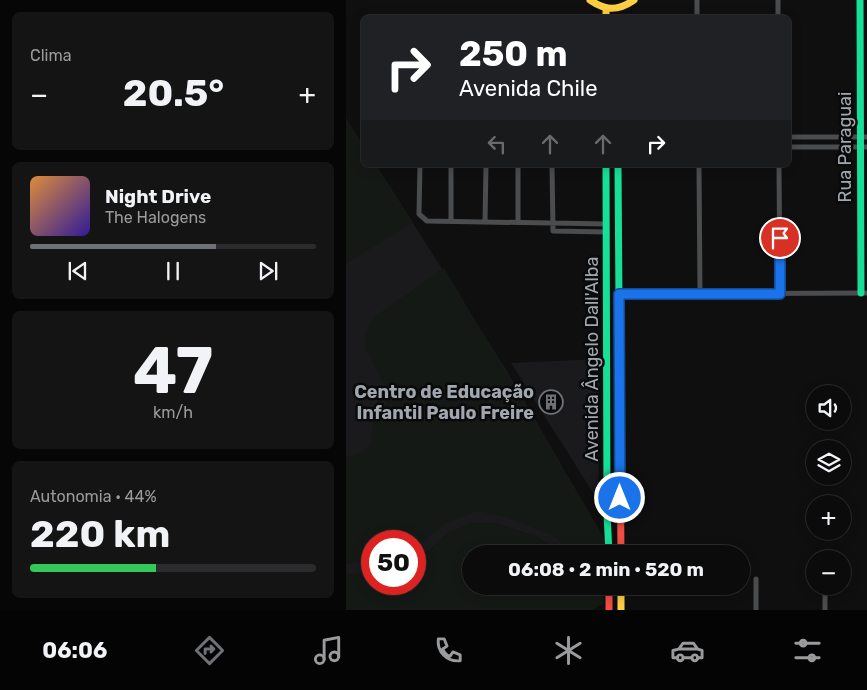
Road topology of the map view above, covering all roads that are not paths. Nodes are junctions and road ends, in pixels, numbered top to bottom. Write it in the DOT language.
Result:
graph roads {
  1 [pos="590,0"];
  2 [pos="634,0"];
  3 [pos="697,0"];
  4 [pos="778,0"];
  5 [pos="860,0"];
  6 [pos="619,8"];
  7 [pos="606,9"];
  8 [pos="606,15"];
  9 [pos="618,15"];
  10 [pos="697,15"];
  11 [pos="778,15"];
  12 [pos="863,137"];
  13 [pos="791,138"];
  14 [pos="791,147"];
  15 [pos="864,147"];
  16 [pos="420,167"];
  17 [pos="451,167"];
  18 [pos="486,167"];
  19 [pos="518,167"];
  20 [pos="552,167"];
  21 [pos="606,167"];
  22 [pos="618,167"];
  23 [pos="699,167"];
  24 [pos="779,167"];
  25 [pos="451,221"];
  26 [pos="485,222"];
  27 [pos="518,222"];
  28 [pos="553,223"];
  29 [pos="607,224"];
  30 [pos="607,232"];
  31 [pos="864,293"];
  32 [pos="619,294"];
  33 [pos="700,294"];
  34 [pos="780,294"];
  35 [pos="609,545"];
  36 [pos="621,545"];
  37 [pos="756,579"];
  38 [pos="609,595"];
  39 [pos="621,595"];
  40 [pos="825,595"];
  41 [pos="609,610"];
  42 [pos="621,610"];
  43 [pos="756,610"];
  44 [pos="825,610"];
  1 -- 7 [label="main road"];
  2 -- 6 [label="main road"];
  3 -- 10 [label="street"];
  4 -- 11 [label="street"];
  5 -- 12 [label="main road, Rua Paraguai"];
  6 -- 7 [label="main road"];
  6 -- 9 [label="main road"];
  7 -- 8 [label="main road"];
  12 -- 13 [label="street"];
  12 -- 15 [label="main road, Rua Paraguai"];
  14 -- 15 [label="street"];
  15 -- 31 [label="main road, Rua Paraguai"];
  16 -- 25 [label="street"];
  17 -- 25 [label="street"];
  18 -- 26 [label="street"];
  19 -- 27 [label="street"];
  20 -- 28 [label="street"];
  21 -- 29 [label="main road, Avenida Ângelo Dall'Alba"];
  22 -- 32 [label="main road, Avenida Ângelo Dall'Alba"];
  23 -- 33 [label="street"];
  24 -- 34 [label="street"];
  25 -- 26 [label="street"];
  26 -- 27 [label="street"];
  27 -- 28 [label="street"];
  28 -- 29 [label="street"];
  28 -- 30 [label="street"];
  29 -- 30 [label="main road, Avenida Ângelo Dall'Alba"];
  30 -- 35 [label="main road, Avenida Ângelo Dall'Alba"];
  31 -- 34 [label="street"];
  32 -- 33 [label="street"];
  32 -- 36 [label="main road, Avenida Ângelo Dall'Alba"];
  33 -- 34 [label="street"];
  37 -- 43 [label="street"];
  38 -- 41 [label="main road"];
  39 -- 42 [label="main road"];
  40 -- 44 [label="street"];
}
